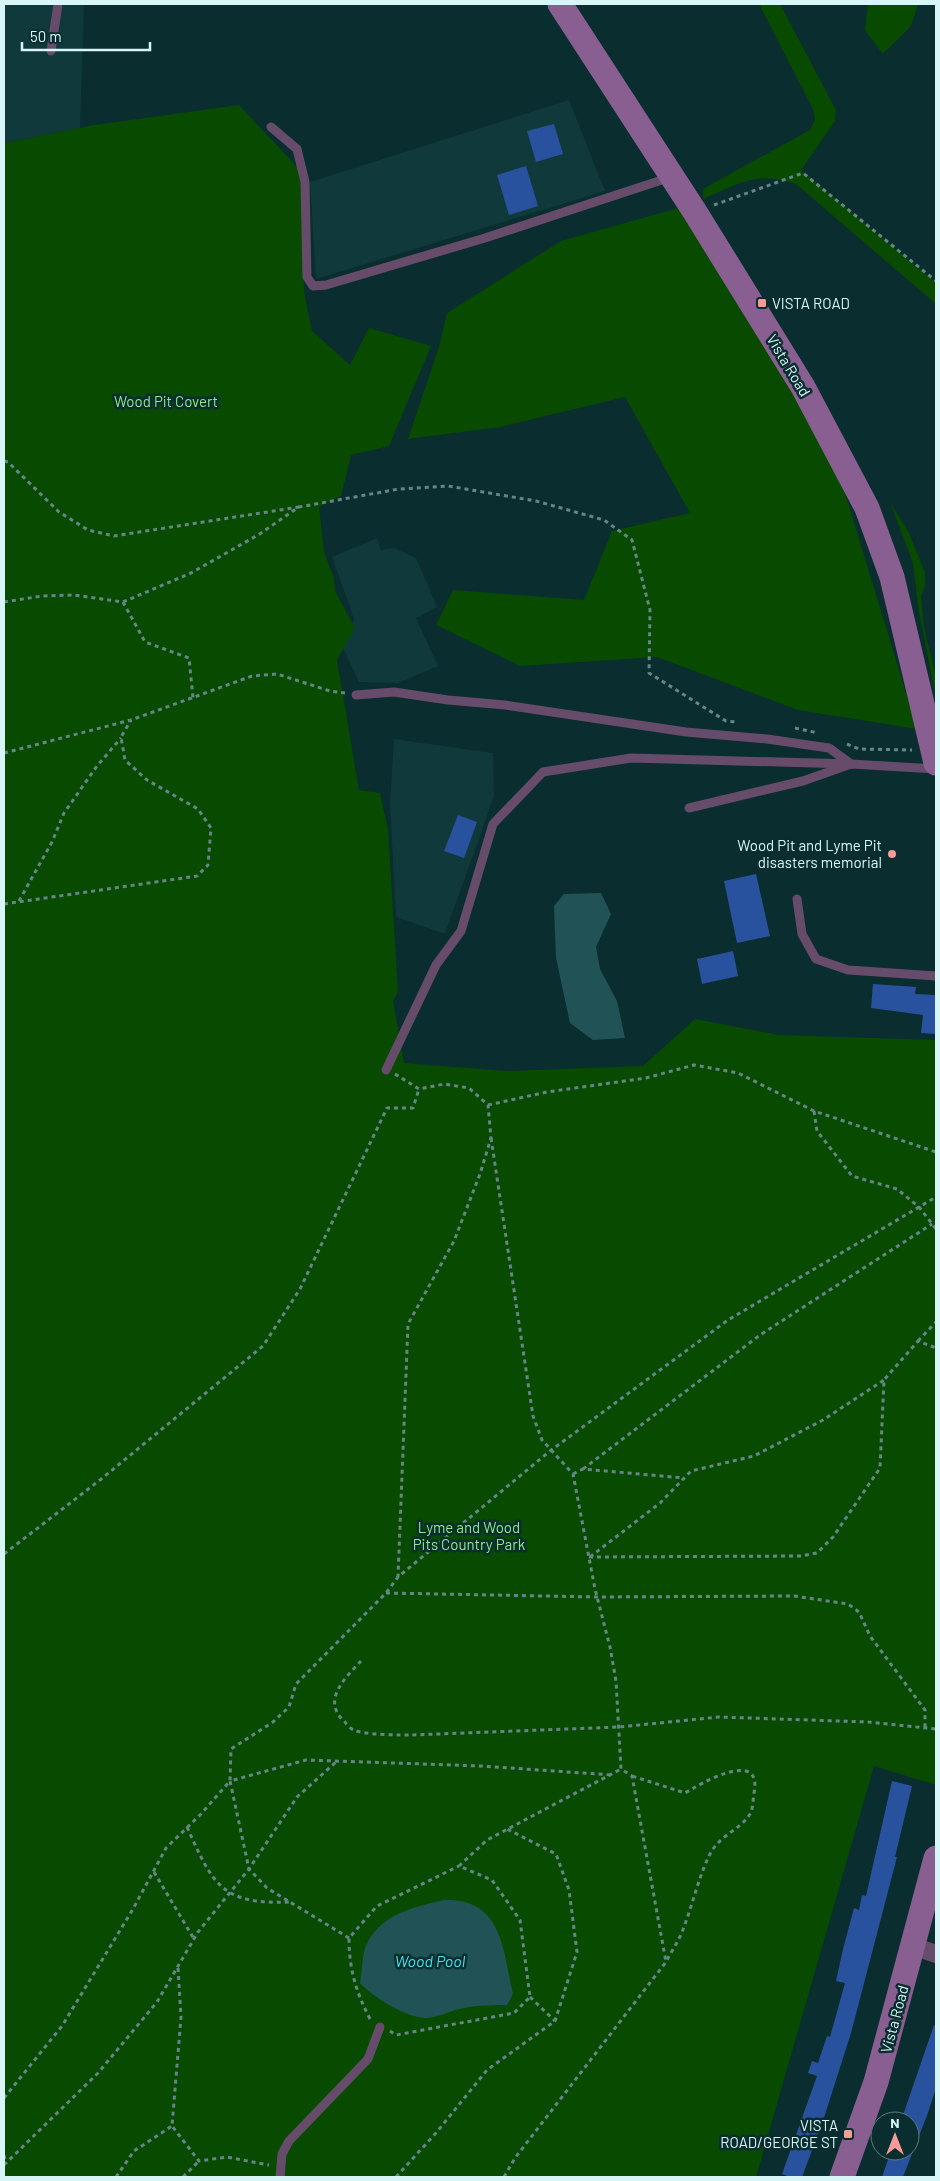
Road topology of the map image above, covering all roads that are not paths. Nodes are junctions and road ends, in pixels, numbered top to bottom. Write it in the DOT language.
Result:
graph roads {
  1 [pos="58,4"];
  2 [pos="560,4"];
  3 [pos="51,50"];
  4 [pos="271,127"];
  5 [pos="671,177"];
  6 [pos="356,694"];
  7 [pos="926,756"];
  8 [pos="851,764"];
  9 [pos="936,769"];
  10 [pos="689,808"];
  11 [pos="797,899"];
  12 [pos="936,976"];
  13 [pos="386,1070"];
  14 [pos="936,1858"];
  15 [pos="925,1950"];
  16 [pos="380,2027"];
  17 [pos="280,2177"];
  18 [pos="842,2177"];
  1 -- 3 [label="lane"];
  2 -- 5 [label="main road, Vista Road"];
  4 -- 5 [label="lane"];
  5 -- 7 [label="main road, Vista Road"];
  6 -- 8 [label="lane"];
  8 -- 9 [label="lane"];
  8 -- 10 [label="lane"];
  8 -- 13 [label="lane"];
  11 -- 12 [label="lane"];
  14 -- 15 [label="main road, Vista Road"];
  15 -- 18 [label="main road, Vista Road"];
  16 -- 17 [label="lane"];
}
